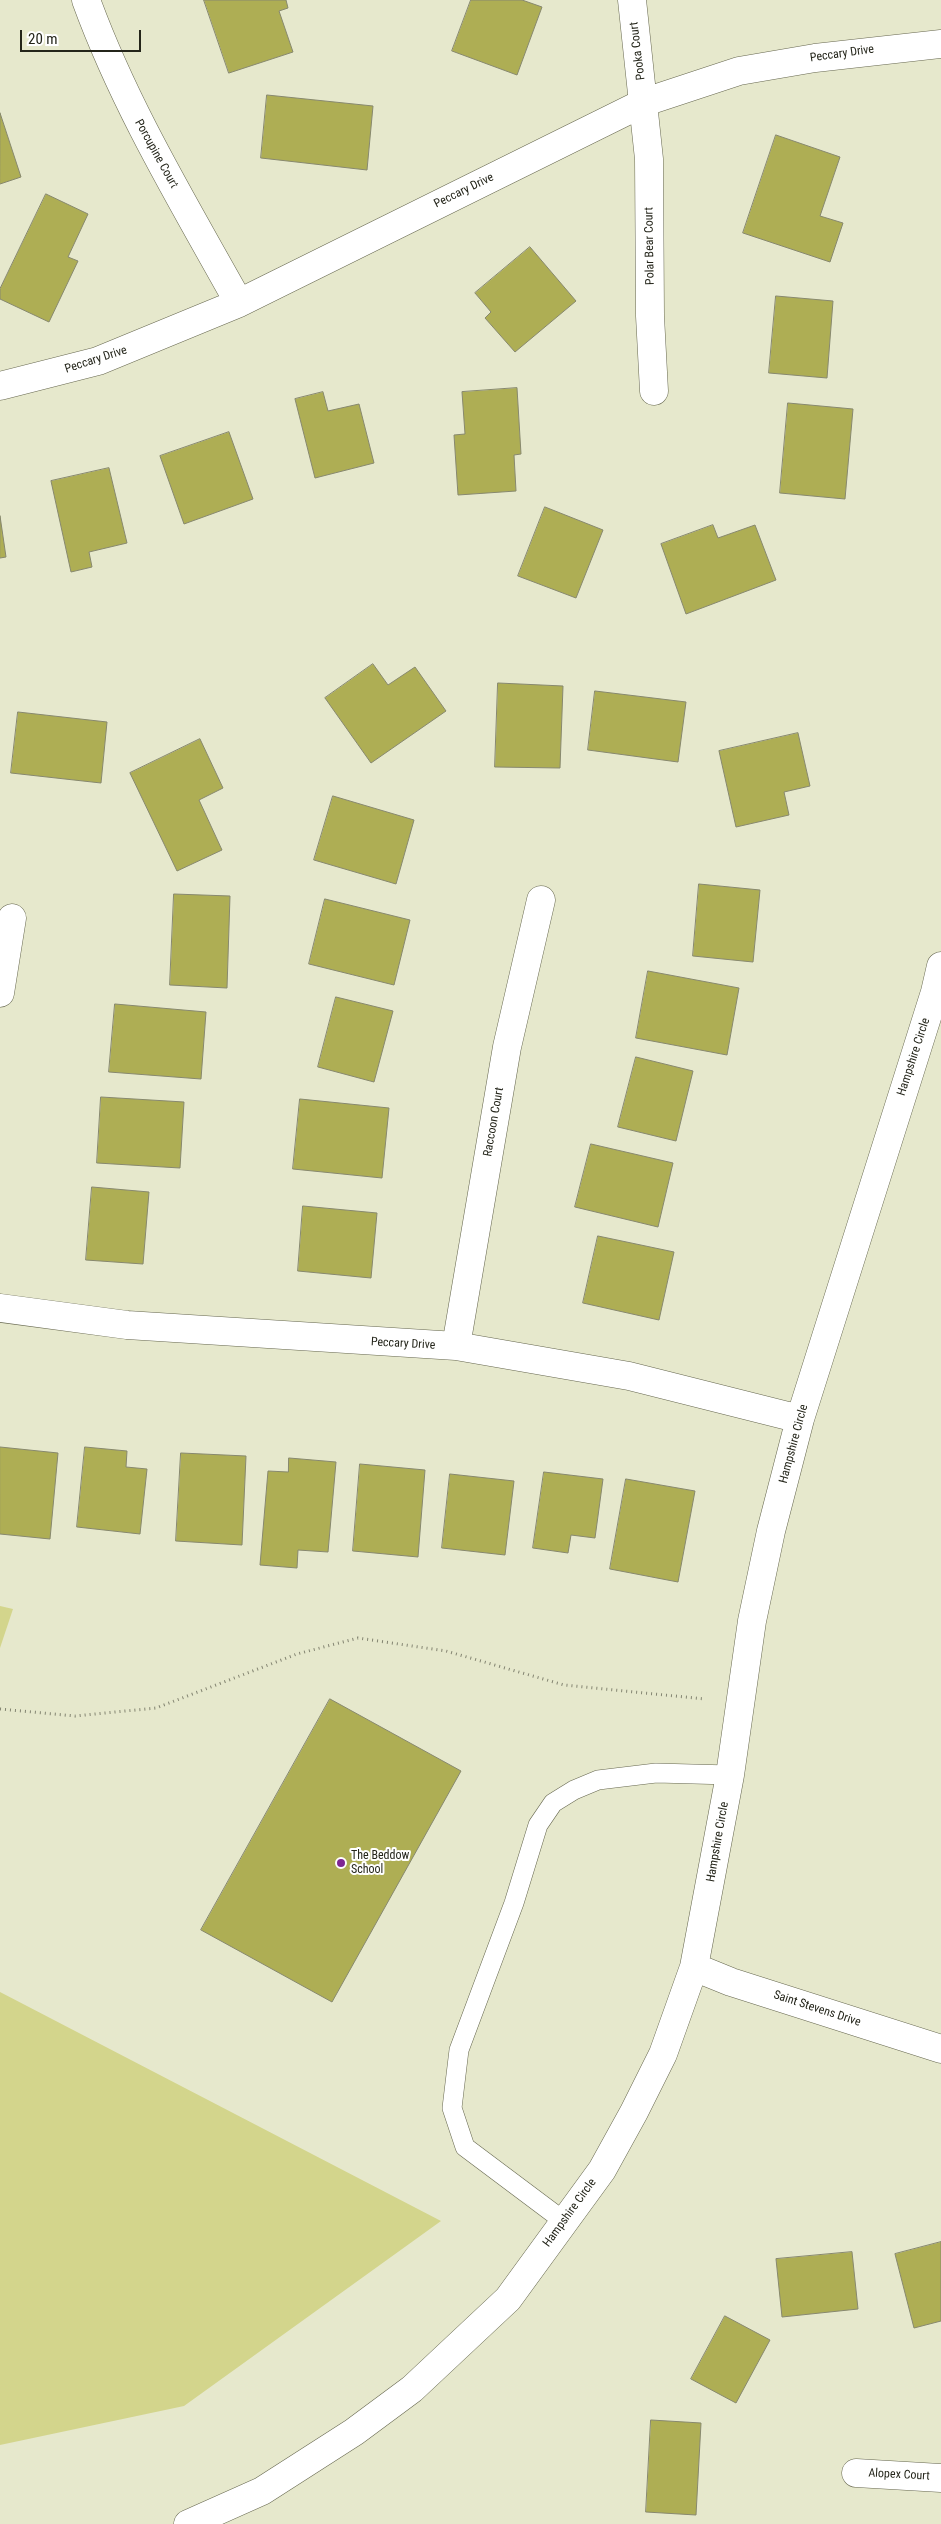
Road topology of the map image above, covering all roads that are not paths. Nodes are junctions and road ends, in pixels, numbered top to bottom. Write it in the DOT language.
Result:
graph roads {
  1 [pos="86,0"];
  2 [pos="632,0"];
  3 [pos="941,44"];
  4 [pos="644,102"];
  5 [pos="239,303"];
  6 [pos="0,386"];
  7 [pos="654,391"];
  8 [pos="541,900"];
  9 [pos="12,918"];
  10 [pos="939,984"];
  11 [pos="0,993"];
  12 [pos="0,1308"];
  13 [pos="456,1346"];
  14 [pos="800,1419"];
  15 [pos="730,1775"];
  16 [pos="694,1967"];
  17 [pos="941,2049"];
  18 [pos="566,2222"];
  19 [pos="856,2473"];
  20 [pos="941,2478"];
  21 [pos="188,2524"];
  1 -- 5 [label="street, Porcupine Court"];
  2 -- 4 [label="street, Pooka Court"];
  3 -- 4 [label="street, Peccary Drive"];
  4 -- 5 [label="street, Peccary Drive"];
  4 -- 7 [label="street, Polar Bear Court"];
  5 -- 6 [label="street, Peccary Drive"];
  8 -- 13 [label="street, Raccoon Court"];
  9 -- 11 [label="street"];
  10 -- 14 [label="street, Hampshire Circle"];
  12 -- 13 [label="street, Peccary Drive"];
  13 -- 14 [label="street, Peccary Drive"];
  14 -- 15 [label="street, Hampshire Circle"];
  15 -- 16 [label="street, Hampshire Circle"];
  15 -- 18 [label="lane"];
  16 -- 17 [label="street, Saint Stevens Drive"];
  16 -- 18 [label="street, Hampshire Circle"];
  18 -- 21 [label="street, Hampshire Circle"];
  19 -- 20 [label="street, Alopex Court"];
}
